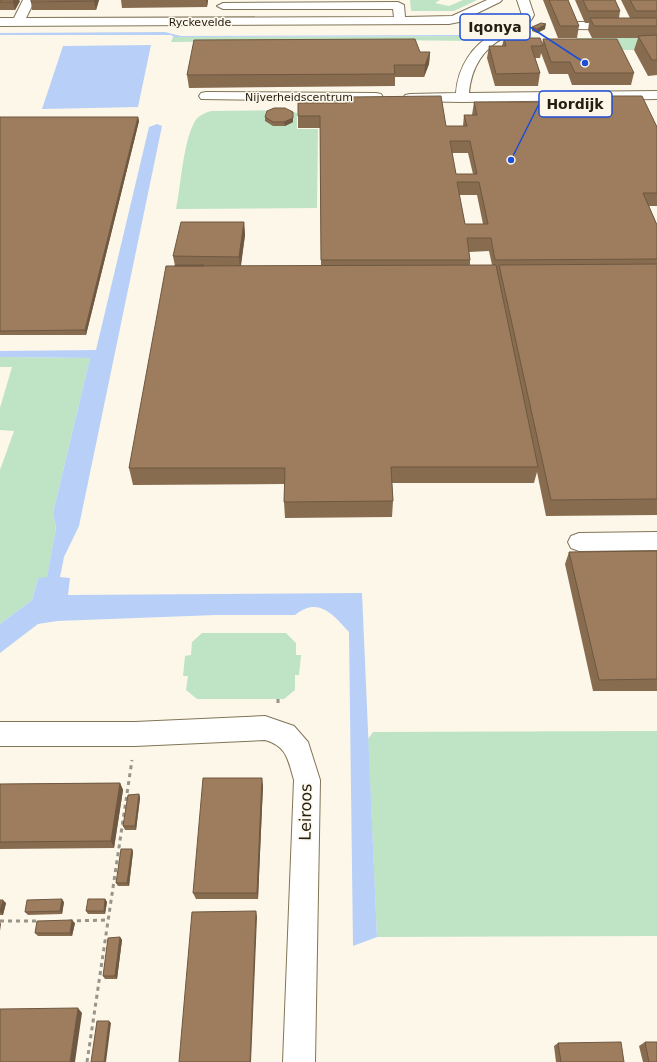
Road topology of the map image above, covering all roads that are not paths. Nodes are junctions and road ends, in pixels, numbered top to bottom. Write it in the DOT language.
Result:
graph roads {
  1 [pos="29,0"];
  2 [pos="496,0"];
  3 [pos="523,0"];
  4 [pos="224,3"];
  5 [pos="573,13"];
  6 [pos="620,13"];
  7 [pos="400,21"];
  8 [pos="0,22"];
  9 [pos="18,22"];
  10 [pos="220,22"];
  11 [pos="579,26"];
  12 [pos="627,26"];
  13 [pos="657,26"];
  14 [pos="584,38"];
  15 [pos="657,95"];
  16 [pos="206,96"];
  17 [pos="462,98"];
  18 [pos="657,541"];
  19 [pos="579,542"];
  20 [pos="0,734"];
  21 [pos="299,1062"];
  1 -- 9 [label="street"];
  2 -- 7 [label="street, Ryckevelde"];
  3 -- 17 [label="street"];
  4 -- 7 [label="street, Ryckevelde"];
  4 -- 10 [label="street"];
  5 -- 11 [label="street"];
  6 -- 12 [label="street"];
  7 -- 10 [label="street, Ryckevelde"];
  8 -- 9 [label="street, Ryckevelde"];
  9 -- 10 [label="street, Ryckevelde"];
  11 -- 12 [label="street"];
  11 -- 14 [label="street"];
  12 -- 13 [label="street"];
  15 -- 17 [label="street, Nijverheidscentrum"];
  16 -- 17 [label="street, Nijverheidscentrum"];
  18 -- 19 [label="street"];
  20 -- 21 [label="street, Leiroos"];
}
